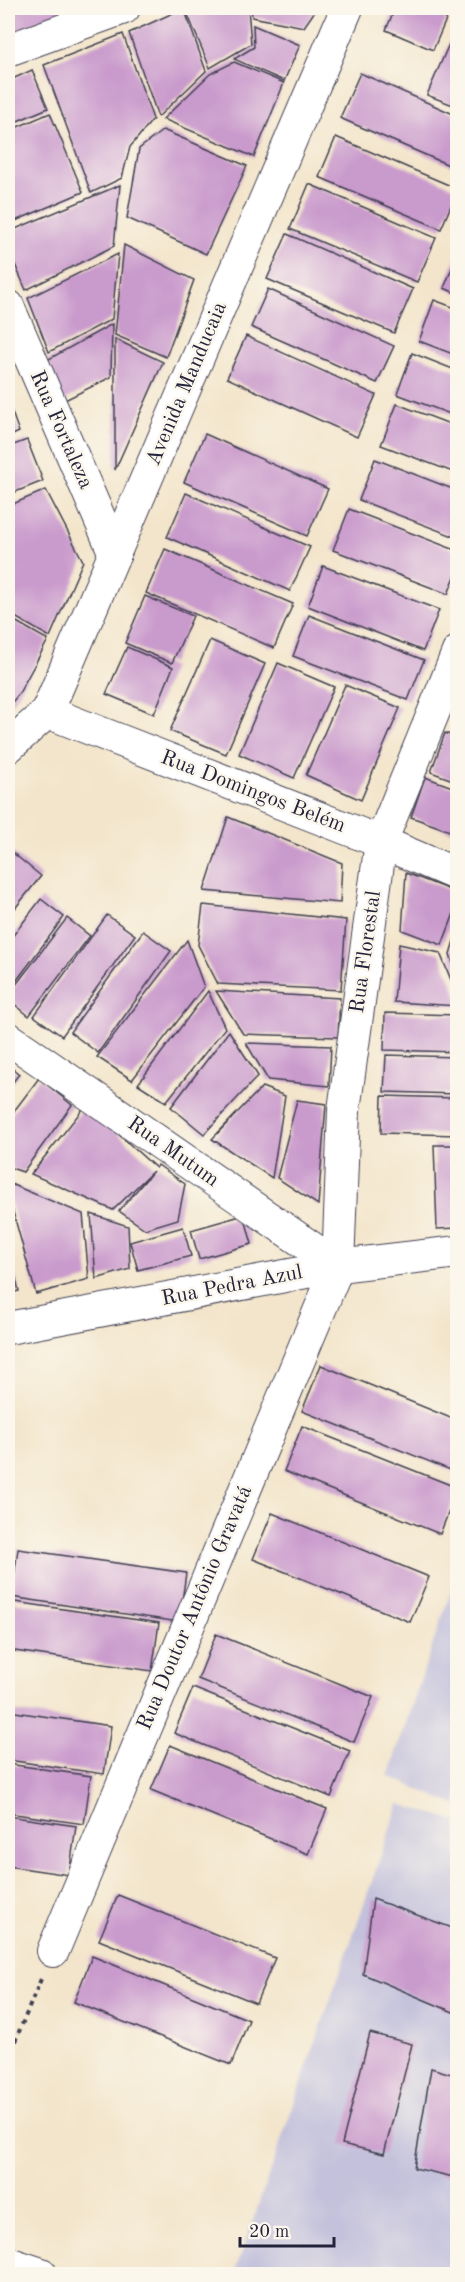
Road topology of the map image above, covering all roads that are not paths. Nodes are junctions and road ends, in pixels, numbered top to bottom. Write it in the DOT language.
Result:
graph roads {
  1 [pos="124,8"];
  2 [pos="347,8"];
  3 [pos="8,50"];
  4 [pos="8,306"];
  5 [pos="115,554"];
  6 [pos="458,652"];
  7 [pos="47,712"];
  8 [pos="8,747"];
  9 [pos="381,842"];
  10 [pos="458,875"];
  11 [pos="8,1038"];
  12 [pos="458,1252"];
  13 [pos="338,1266"];
  14 [pos="8,1328"];
  15 [pos="53,1951"];
  16 [pos="8,2263"];
  17 [pos="40,2274"];
  1 -- 3 [label="street"];
  2 -- 5 [label="street, Avenida Manducaia"];
  4 -- 5 [label="street, Rua Fortaleza"];
  5 -- 7 [label="street, Avenida Manducaia"];
  6 -- 9 [label="street, Rua Florestal"];
  7 -- 8 [label="street, Avenida Manducaia"];
  7 -- 9 [label="street, Rua Domingos Belém"];
  9 -- 10 [label="street, Rua Domingos Belém"];
  9 -- 13 [label="street, Rua Florestal"];
  11 -- 13 [label="street, Rua Mutum"];
  12 -- 13 [label="street, Rua Pedra Azul"];
  13 -- 14 [label="street, Rua Pedra Azul"];
  13 -- 15 [label="street, Rua Doutor Antônio Gravatá"];
  16 -- 17 [label="street"];
}
